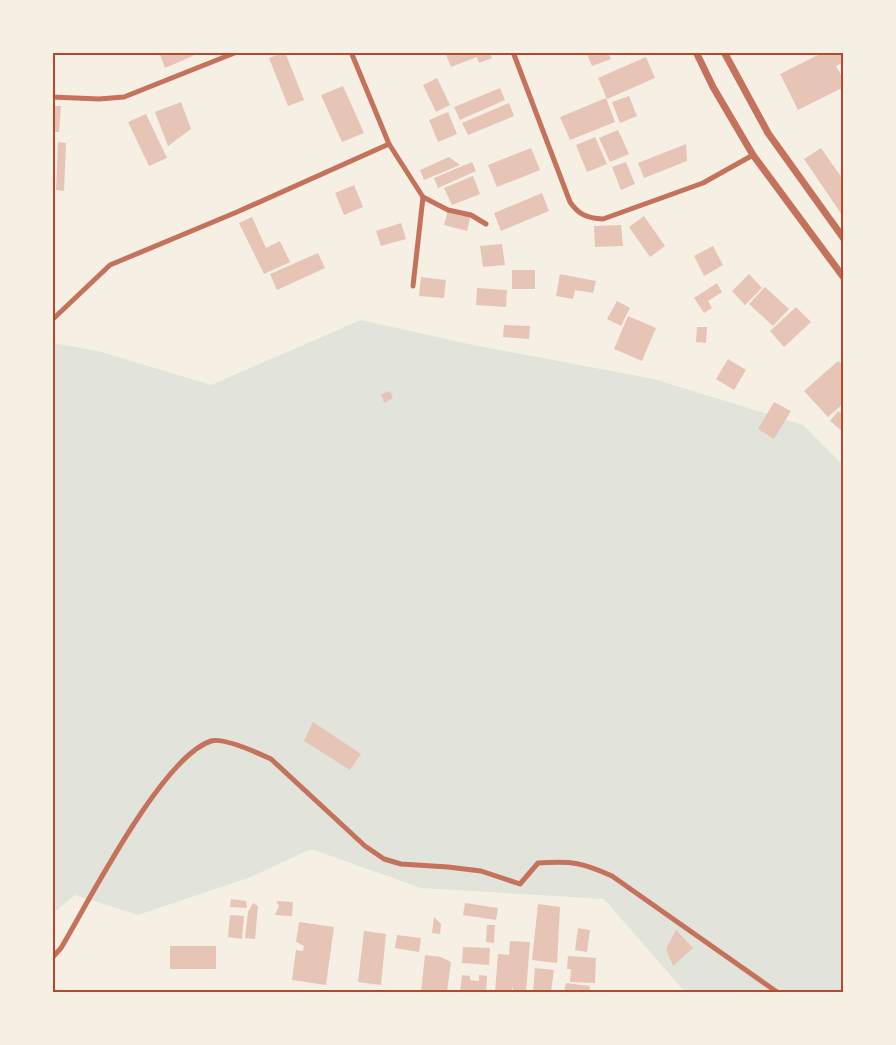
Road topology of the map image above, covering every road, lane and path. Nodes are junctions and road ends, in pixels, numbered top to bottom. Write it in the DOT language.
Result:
graph roads {
  1 [pos="237,52"];
  2 [pos="351,52"];
  3 [pos="513,52"];
  4 [pos="696,52"];
  5 [pos="724,52"];
  6 [pos="52,97"];
  7 [pos="389,144"];
  8 [pos="753,155"];
  9 [pos="423,196"];
  10 [pos="486,224"];
  11 [pos="843,239"];
  12 [pos="843,278"];
  13 [pos="413,285"];
  14 [pos="52,320"];
  15 [pos="52,958"];
  16 [pos="777,993"];
  1 -- 6 [label="street"];
  2 -- 7 [label="street"];
  3 -- 8 [label="street"];
  4 -- 8 [label="street"];
  5 -- 11 [label="street"];
  7 -- 9 [label="street"];
  7 -- 14 [label="street"];
  8 -- 12 [label="street"];
  9 -- 10 [label="street"];
  9 -- 13 [label="street"];
  15 -- 16 [label="street"];
}
